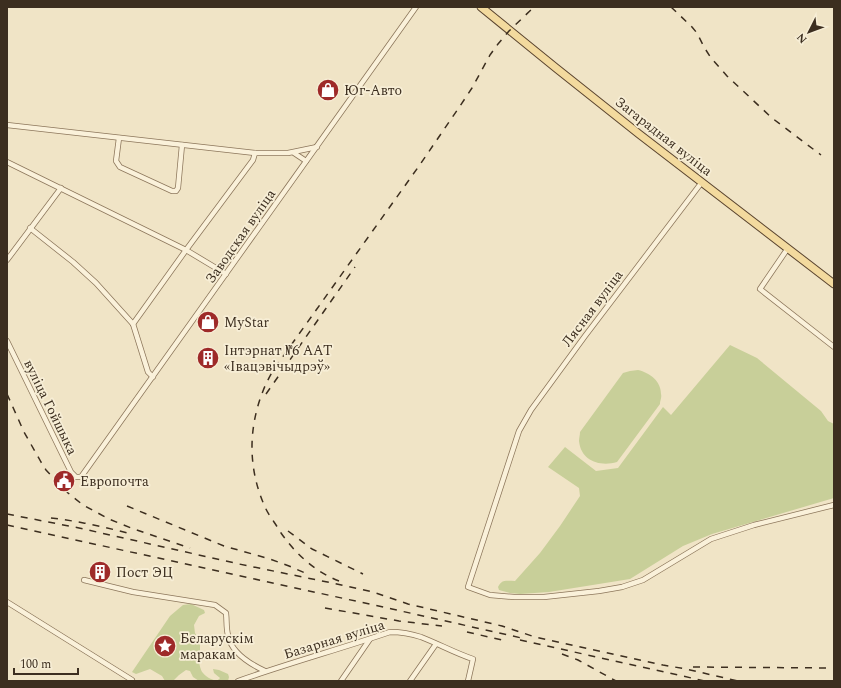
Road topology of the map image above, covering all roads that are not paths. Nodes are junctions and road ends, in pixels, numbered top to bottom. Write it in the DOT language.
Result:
graph roads {
  1 [pos="416,7"];
  2 [pos="481,7"];
  3 [pos="7,125"];
  4 [pos="119,138"];
  5 [pos="182,145"];
  6 [pos="317,147"];
  7 [pos="255,153"];
  8 [pos="294,153"];
  9 [pos="306,161"];
  10 [pos="7,162"];
  11 [pos="702,182"];
  12 [pos="61,188"];
  13 [pos="30,228"];
  14 [pos="788,248"];
  15 [pos="186,250"];
  16 [pos="7,260"];
  17 [pos="226,274"];
  18 [pos="834,284"];
  19 [pos="133,324"];
  20 [pos="7,341"];
  21 [pos="834,347"];
  22 [pos="153,377"];
  23 [pos="81,477"];
  24 [pos="834,506"];
  25 [pos="84,580"];
  26 [pos="7,602"];
  27 [pos="370,639"];
  28 [pos="436,644"];
  29 [pos="265,671"];
  30 [pos="132,680"];
  31 [pos="245,680"];
  32 [pos="238,681"];
  33 [pos="340,681"];
  34 [pos="410,681"];
  35 [pos="468,681"];
  1 -- 6 [label="street, Заводская вуліца"];
  2 -- 11 [label="main road, Загарадная вуліца"];
  3 -- 4 [label="street"];
  4 -- 5 [label="street"];
  4 -- 5 [label="street"];
  5 -- 7 [label="street"];
  6 -- 8 [label="street"];
  6 -- 9 [label="street, Заводская вуліца"];
  7 -- 8 [label="street"];
  7 -- 15 [label="street"];
  8 -- 9 [label="street"];
  9 -- 17 [label="street, Заводская вуліца"];
  10 -- 12 [label="street"];
  11 -- 14 [label="main road, Загарадная вуліца"];
  11 -- 24 [label="street, Лясная вуліца"];
  12 -- 13 [label="street"];
  12 -- 15 [label="street"];
  13 -- 16 [label="street"];
  13 -- 19 [label="street"];
  14 -- 18 [label="main road, Загарадная вуліца"];
  14 -- 21 [label="street"];
  15 -- 17 [label="street"];
  15 -- 19 [label="street"];
  17 -- 22 [label="street, Заводская вуліца"];
  19 -- 22 [label="street"];
  20 -- 23 [label="street, вуліца Гойшыка"];
  22 -- 23 [label="street, Заводская вуліца"];
  25 -- 29 [label="street"];
  26 -- 30 [label="street"];
  27 -- 28 [label="street, Базарная вуліца"];
  27 -- 29 [label="street, Базарная вуліца"];
  27 -- 33 [label="street"];
  28 -- 34 [label="street"];
  28 -- 35 [label="street, Базарная вуліца"];
  29 -- 31 [label="street, Базарная вуліца"];
  31 -- 32 [label="street, Базарная вуліца"];
}
